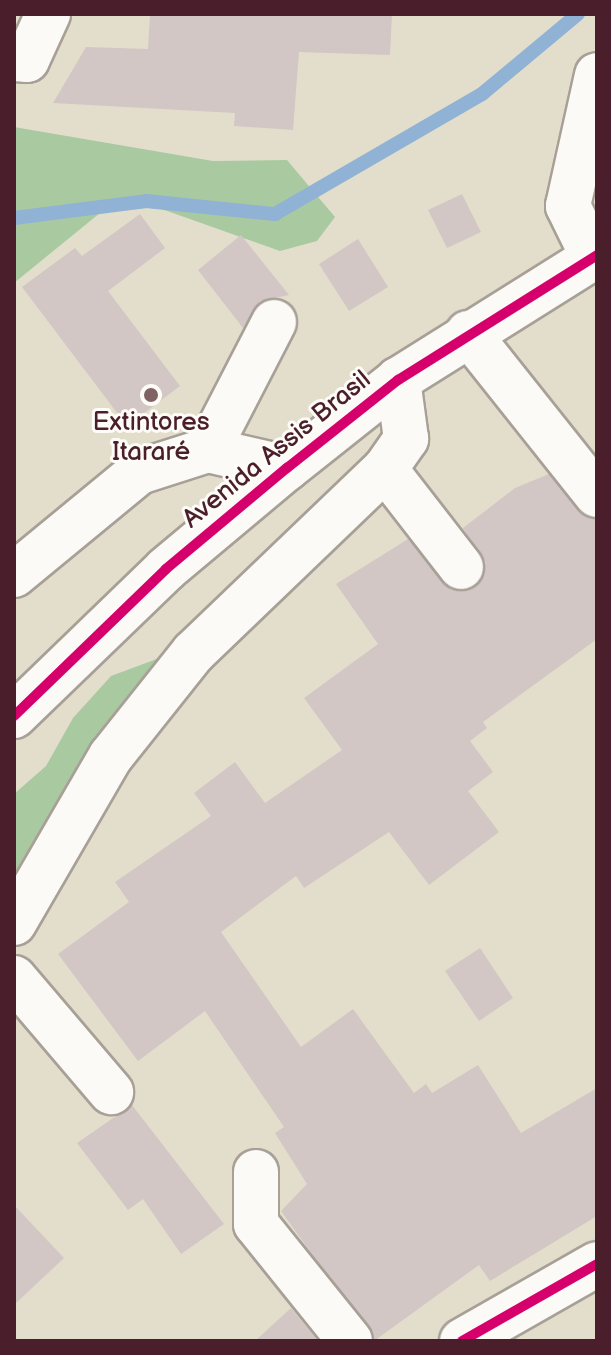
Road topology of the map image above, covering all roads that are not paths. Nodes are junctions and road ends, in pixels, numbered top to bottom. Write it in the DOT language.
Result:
graph roads {
  1 [pos="48,14"];
  2 [pos="14,59"];
  3 [pos="597,75"];
  4 [pos="590,139"];
  5 [pos="595,256"];
  6 [pos="274,322"];
  7 [pos="468,333"];
  8 [pos="398,380"];
  9 [pos="208,450"];
  10 [pos="287,468"];
  11 [pos="385,469"];
  12 [pos="597,495"];
  13 [pos="461,567"];
  14 [pos="14,575"];
  15 [pos="14,716"];
  16 [pos="14,923"];
  17 [pos="14,978"];
  18 [pos="111,1092"];
  19 [pos="256,1172"];
  20 [pos="597,1264"];
  21 [pos="350,1341"];
  22 [pos="462,1341"];
  1 -- 2 [label="street"];
  3 -- 4 [label="street"];
  4 -- 5 [label="street"];
  5 -- 7 [label="street, Avenida Assis Brasil"];
  6 -- 9 [label="street"];
  7 -- 8 [label="street, Avenida Assis Brasil"];
  7 -- 12 [label="street"];
  8 -- 10 [label="street, Avenida Assis Brasil"];
  8 -- 11 [label="street"];
  9 -- 10 [label="street"];
  9 -- 14 [label="street"];
  10 -- 15 [label="street, Avenida Assis Brasil"];
  11 -- 13 [label="street"];
  11 -- 16 [label="street"];
  17 -- 18 [label="street"];
  19 -- 21 [label="street"];
  20 -- 22 [label="street"];
}
